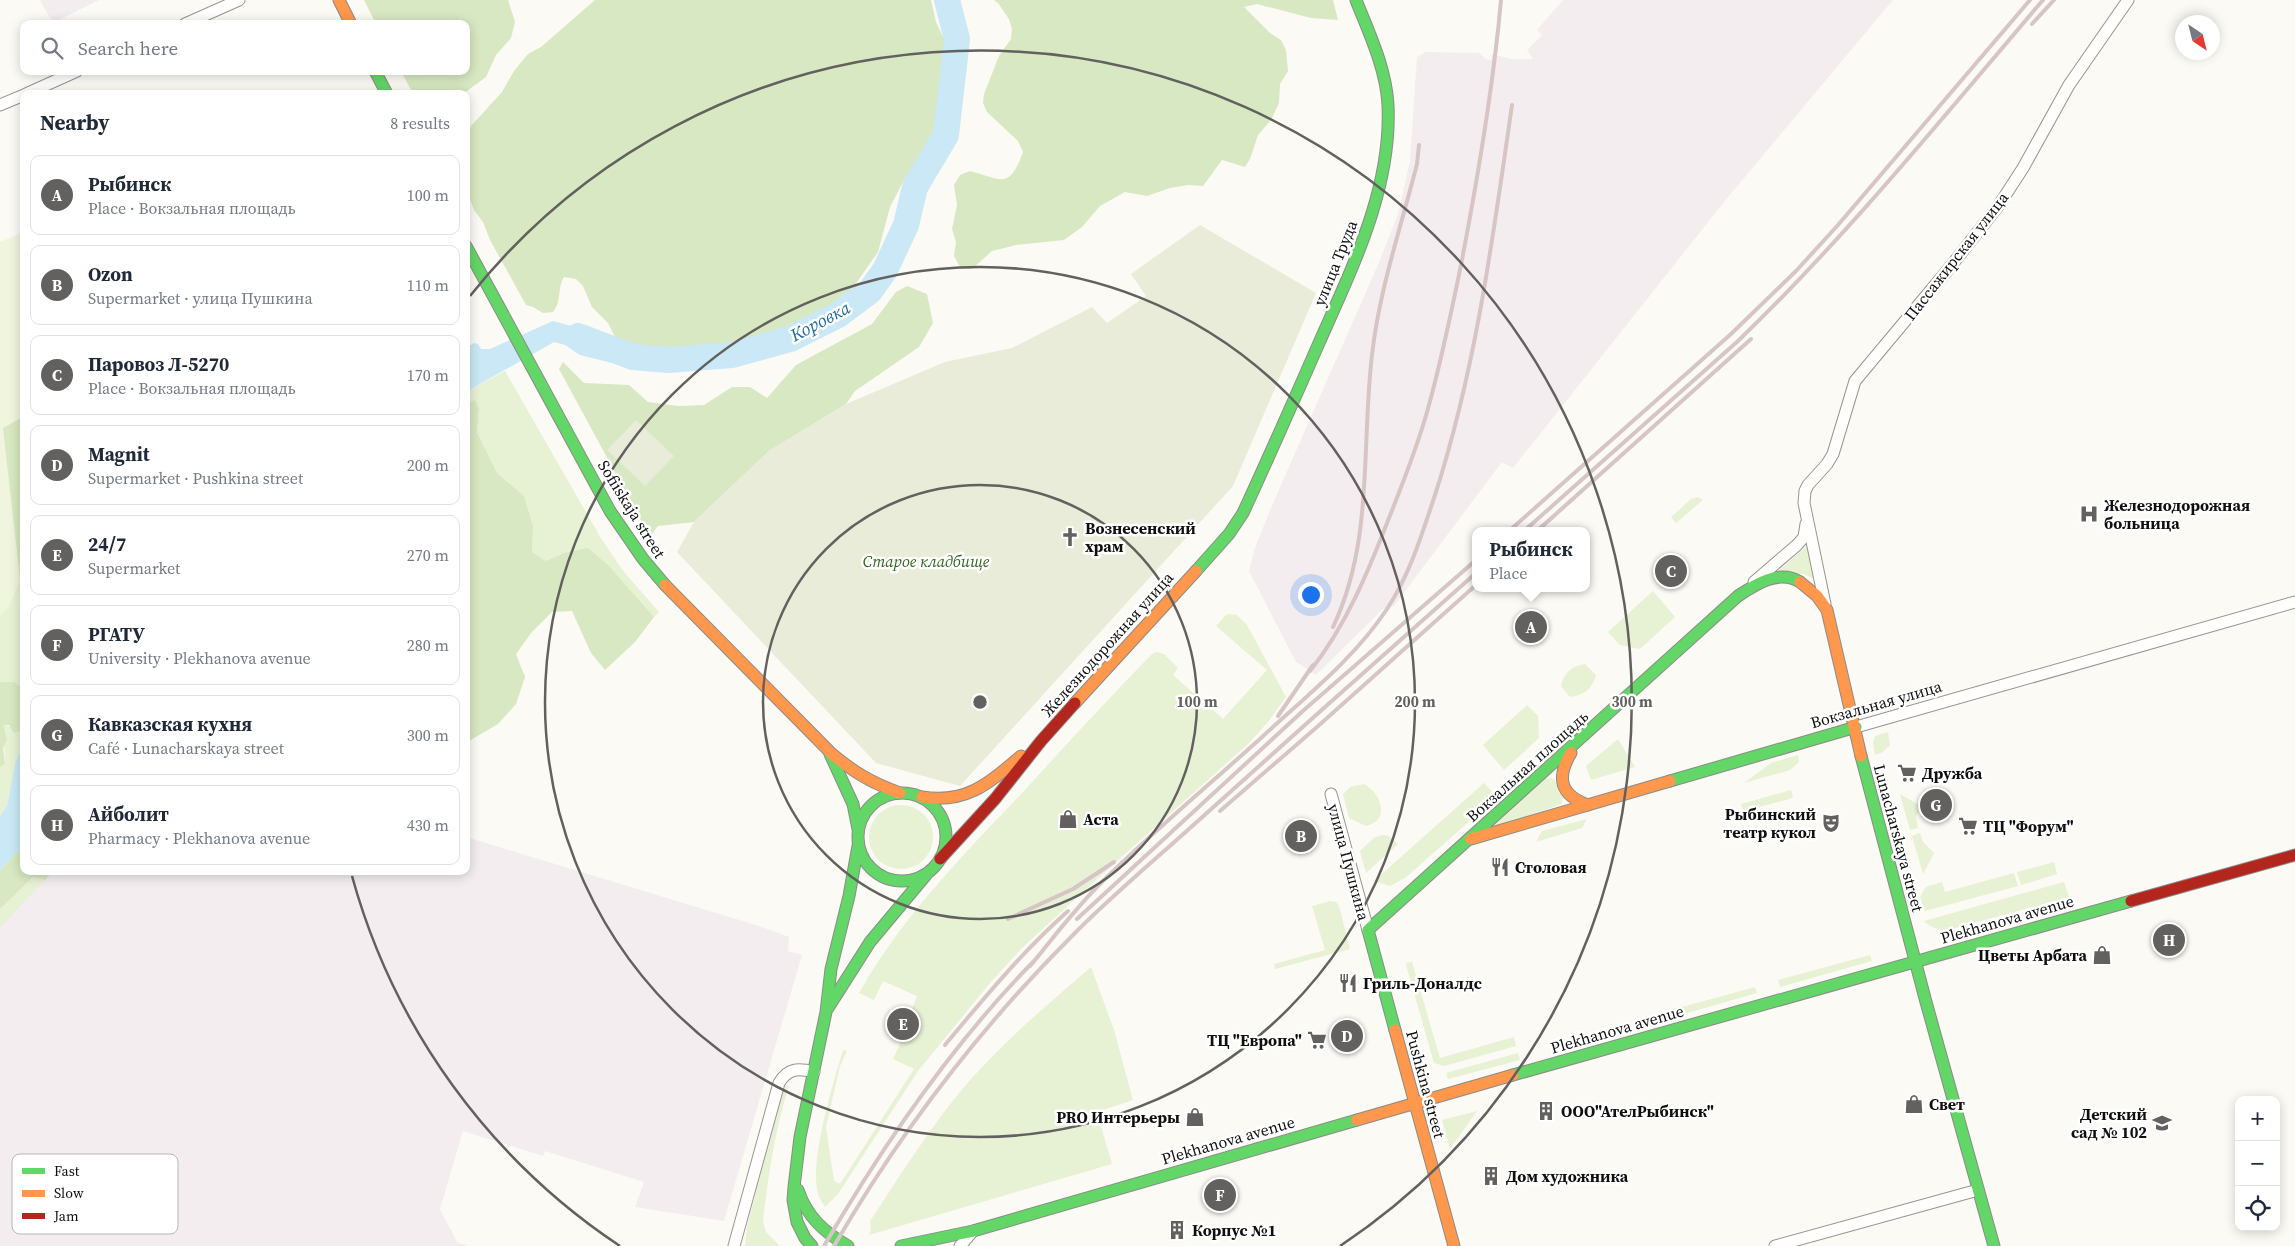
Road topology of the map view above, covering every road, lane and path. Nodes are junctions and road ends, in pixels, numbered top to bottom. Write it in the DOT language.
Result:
graph roads {
  1 [pos="239,0"];
  2 [pos="338,0"];
  3 [pos="1356,0"];
  4 [pos="2128,0"];
  5 [pos="194,20"];
  6 [pos="349,20"];
  7 [pos="68,75"];
  8 [pos="377,75"];
  9 [pos="34,90"];
  10 [pos="385,90"];
  11 [pos="20,96"];
  12 [pos="0,105"];
  13 [pos="470,253"];
  14 [pos="1807,515"];
  15 [pos="1236,524"];
  16 [pos="1738,596"];
  17 [pos="2295,602"];
  18 [pos="1827,610"];
  19 [pos="1856,727"];
  20 [pos="1583,737"];
  21 [pos="1041,741"];
  22 [pos="826,748"];
  23 [pos="900,793"];
  24 [pos="1330,794"];
  25 [pos="915,795"];
  26 [pos="1588,805"];
  27 [pos="858,830"];
  28 [pos="1467,840"];
  29 [pos="858,846"];
  30 [pos="2295,855"];
  31 [pos="940,859"];
  32 [pos="929,872"];
  33 [pos="1368,930"];
  34 [pos="1916,963"];
  35 [pos="827,1010"];
  36 [pos="814,1072"];
  37 [pos="1415,1104"];
  38 [pos="796,1168"];
  39 [pos="1978,1190"];
  40 [pos="973,1231"];
  41 [pos="946,1241"];
  42 [pos="734,1246"];
  43 [pos="812,1246"];
  44 [pos="847,1246"];
  45 [pos="901,1246"];
  46 [pos="923,1246"];
  47 [pos="960,1246"];
  48 [pos="1454,1246"];
  49 [pos="1775,1246"];
  50 [pos="1994,1246"];
  1 -- 5 [label="street"];
  2 -- 6 [label="main road"];
  3 -- 15 [label="main road, улица Труда"];
  4 -- 14 [label="street, Пассажирская улица"];
  7 -- 9 [label="street"];
  8 -- 10 [label="main road"];
  11 -- 12 [label="street"];
  13 -- 22 [label="main road, Sofiiskaja street"];
  14 -- 16 [label="street"];
  14 -- 18 [label="street"];
  15 -- 21 [label="main road, Железнодорожная улица"];
  16 -- 18 [label="main road, Вокзальная площадь"];
  16 -- 20 [label="main road, Вокзальная площадь"];
  17 -- 19 [label="street, Вокзальная улица"];
  18 -- 19 [label="main road, Lunacharskaya street"];
  19 -- 26 [label="main road, Вокзальная улица"];
  19 -- 34 [label="main road, Lunacharskaya street"];
  20 -- 26 [label="main road"];
  20 -- 28 [label="main road, Вокзальная площадь"];
  21 -- 25 [label="main road, Железнодорожная улица"];
  21 -- 31 [label="main road, Железнодорожная улица"];
  22 -- 23 [label="main road, Sofiiskaja street"];
  22 -- 27 [label="main road, Sofiiskaja street"];
  23 -- 25 [label="main road"];
  23 -- 27 [label="main road"];
  24 -- 33 [label="street, улица Пушкина"];
  25 -- 31 [label="main road"];
  26 -- 28 [label="main road, Вокзальная улица"];
  27 -- 29 [label="main road"];
  28 -- 33 [label="main road, Вокзальная площадь"];
  29 -- 32 [label="main road"];
  29 -- 35 [label="main road"];
  30 -- 34 [label="main road, Plekhanova avenue"];
  31 -- 32 [label="main road"];
  32 -- 35 [label="main road"];
  33 -- 37 [label="main road, Pushkina street"];
  34 -- 37 [label="main road, Plekhanova avenue"];
  34 -- 39 [label="main road, Lunacharskaya street"];
  35 -- 36 [label="main road"];
  36 -- 38 [label="main road"];
  36 -- 42 [label="street"];
  37 -- 40 [label="main road, Plekhanova avenue"];
  37 -- 48 [label="main road, Pushkina street"];
  38 -- 43 [label="main road"];
  38 -- 44 [label="main road"];
  39 -- 49 [label="street"];
  39 -- 50 [label="main road, Lunacharskaya street"];
  40 -- 41 [label="main road, Plekhanova avenue"];
  40 -- 47 [label="street"];
  41 -- 45 [label="main road, Plekhanova avenue"];
  41 -- 46 [label="main road, Plekhanova avenue"];
}
